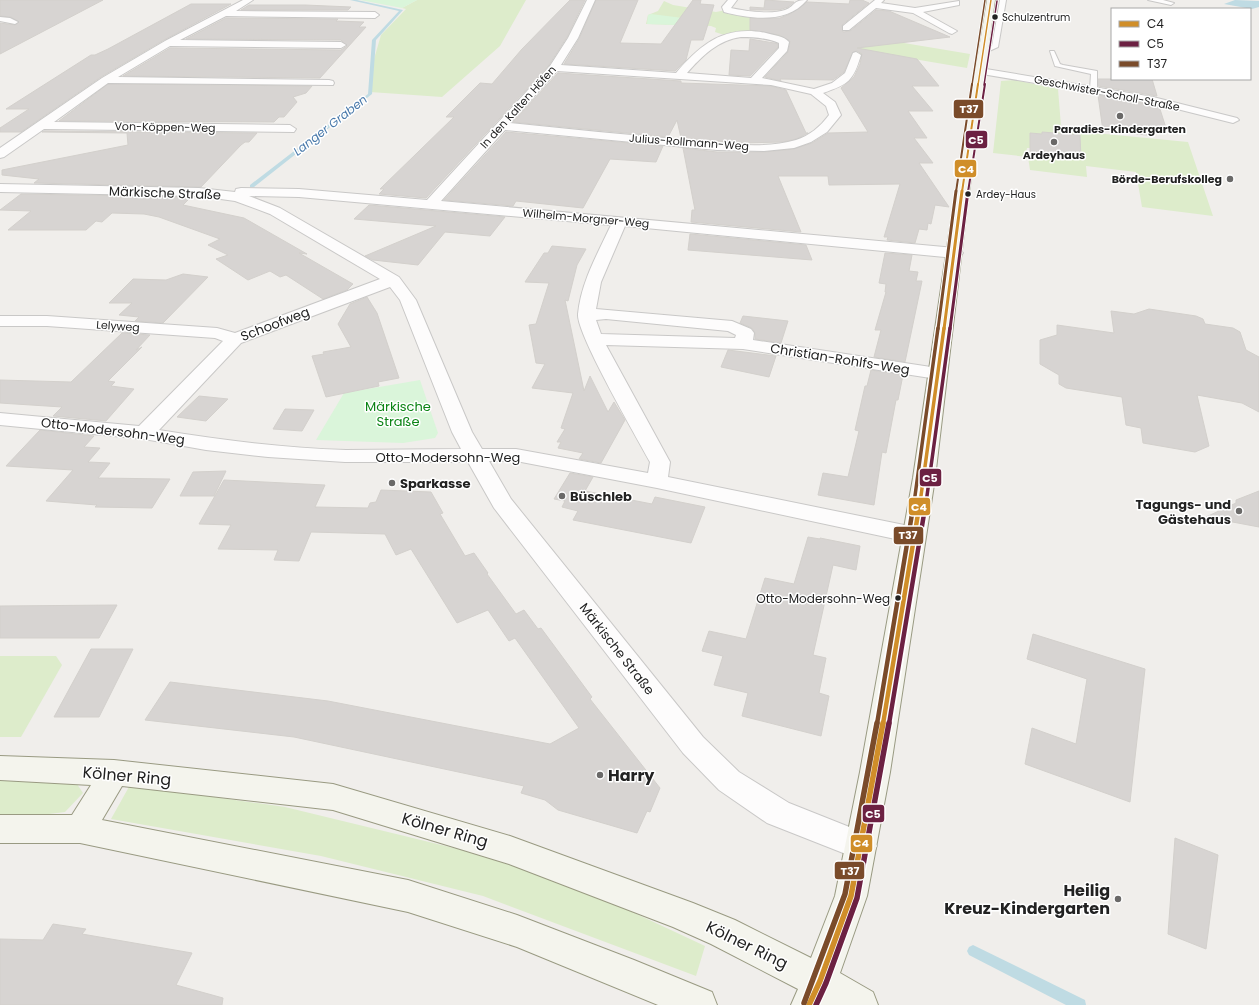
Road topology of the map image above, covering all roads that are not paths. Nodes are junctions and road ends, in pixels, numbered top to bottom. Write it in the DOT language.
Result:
graph roads {
  1 [pos="249,0"];
  2 [pos="591,0"];
  3 [pos="732,0"];
  4 [pos="803,0"];
  5 [pos="991,0"];
  6 [pos="1003,0"];
  7 [pos="1150,0"];
  8 [pos="877,2"];
  9 [pos="956,2"];
  10 [pos="1171,3"];
  11 [pos="916,11"];
  12 [pos="224,13"];
  13 [pos="375,15"];
  14 [pos="0,19"];
  15 [pos="14,22"];
  16 [pos="846,28"];
  17 [pos="952,31"];
  18 [pos="168,43"];
  19 [pos="341,45"];
  20 [pos="983,52"];
  21 [pos="1052,52"];
  22 [pos="856,55"];
  23 [pos="554,68"];
  24 [pos="980,71"];
  25 [pos="680,75"];
  26 [pos="106,80"];
  27 [pos="756,80"];
  28 [pos="329,83"];
  29 [pos="1094,89"];
  30 [pos="815,92"];
  31 [pos="1233,120"];
  32 [pos="41,125"];
  33 [pos="501,126"];
  34 [pos="290,129"];
  35 [pos="0,154"];
  36 [pos="0,188"];
  37 [pos="218,194"];
  38 [pos="431,204"];
  39 [pos="620,222"];
  40 [pos="955,253"];
  41 [pos="393,280"];
  42 [pos="586,315"];
  43 [pos="0,321"];
  44 [pos="594,339"];
  45 [pos="235,340"];
  46 [pos="743,344"];
  47 [pos="937,373"];
  48 [pos="0,419"];
  49 [pos="144,432"];
  50 [pos="474,455"];
  51 [pos="657,481"];
  52 [pos="914,535"];
  53 [pos="0,768"];
  54 [pos="114,773"];
  55 [pos="0,829"];
  56 [pos="80,829"];
  57 [pos="861,846"];
  58 [pos="815,993"];
  59 [pos="699,1005"];
  60 [pos="860,1005"];
  1 -- 12 [label="street"];
  2 -- 23 [label="street, In den Kalten Höfen"];
  3 -- 4 [label="street"];
  5 -- 20 [label="street"];
  6 -- 20 [label="lane"];
  7 -- 10 [label="lane"];
  8 -- 11 [label="street"];
  8 -- 16 [label="street"];
  9 -- 11 [label="street"];
  11 -- 17 [label="street"];
  12 -- 13 [label="street"];
  12 -- 18 [label="street"];
  14 -- 15 [label="lane"];
  18 -- 19 [label="street"];
  18 -- 26 [label="street"];
  20 -- 24 [label="street"];
  21 -- 29 [label="lane"];
  22 -- 30 [label="street, Julius-Rollmann-Weg"];
  23 -- 25 [label="street, Julius-Rollmann-Weg"];
  23 -- 33 [label="street, In den Kalten Höfen"];
  24 -- 29 [label="street, Geschwister-Scholl-Straße"];
  24 -- 40 [label="street"];
  25 -- 27 [label="street, Julius-Rollmann-Weg"];
  25 -- 27 [label="street"];
  26 -- 28 [label="street"];
  26 -- 32 [label="street"];
  27 -- 30 [label="street, Julius-Rollmann-Weg"];
  29 -- 31 [label="street, Geschwister-Scholl-Straße"];
  30 -- 33 [label="street, Julius-Rollmann-Weg"];
  32 -- 34 [label="street, Von-Köppen-Weg"];
  32 -- 35 [label="street"];
  33 -- 38 [label="street, In den Kalten Höfen"];
  36 -- 37 [label="street, Märkische Straße"];
  37 -- 38 [label="street, Wilhelm-Morgner-Weg"];
  37 -- 41 [label="street, Märkische Straße"];
  38 -- 39 [label="street, Wilhelm-Morgner-Weg"];
  39 -- 40 [label="street, Wilhelm-Morgner-Weg"];
  39 -- 42 [label="street"];
  40 -- 47 [label="street"];
  41 -- 45 [label="street, Schoofweg"];
  41 -- 50 [label="street, Märkische Straße"];
  42 -- 44 [label="street"];
  42 -- 46 [label="street"];
  43 -- 45 [label="street, Lelyweg"];
  44 -- 46 [label="street, Christian-Rohlfs-Weg"];
  44 -- 51 [label="street"];
  45 -- 49 [label="street, Schoofweg"];
  46 -- 47 [label="street, Christian-Rohlfs-Weg"];
  47 -- 52 [label="street"];
  48 -- 49 [label="street, Otto-Modersohn-Weg"];
  49 -- 50 [label="street, Otto-Modersohn-Weg"];
  50 -- 51 [label="street, Otto-Modersohn-Weg"];
  50 -- 57 [label="street, Märkische Straße"];
  51 -- 52 [label="street, Otto-Modersohn-Weg"];
  52 -- 57 [label="street"];
  53 -- 54 [label="street, Kölner Ring"];
  54 -- 56 [label="street"];
  54 -- 58 [label="street, Kölner Ring"];
  55 -- 56 [label="street"];
  56 -- 59 [label="street"];
  57 -- 58 [label="street"];
  58 -- 60 [label="street, Kölner Ring"];
}
